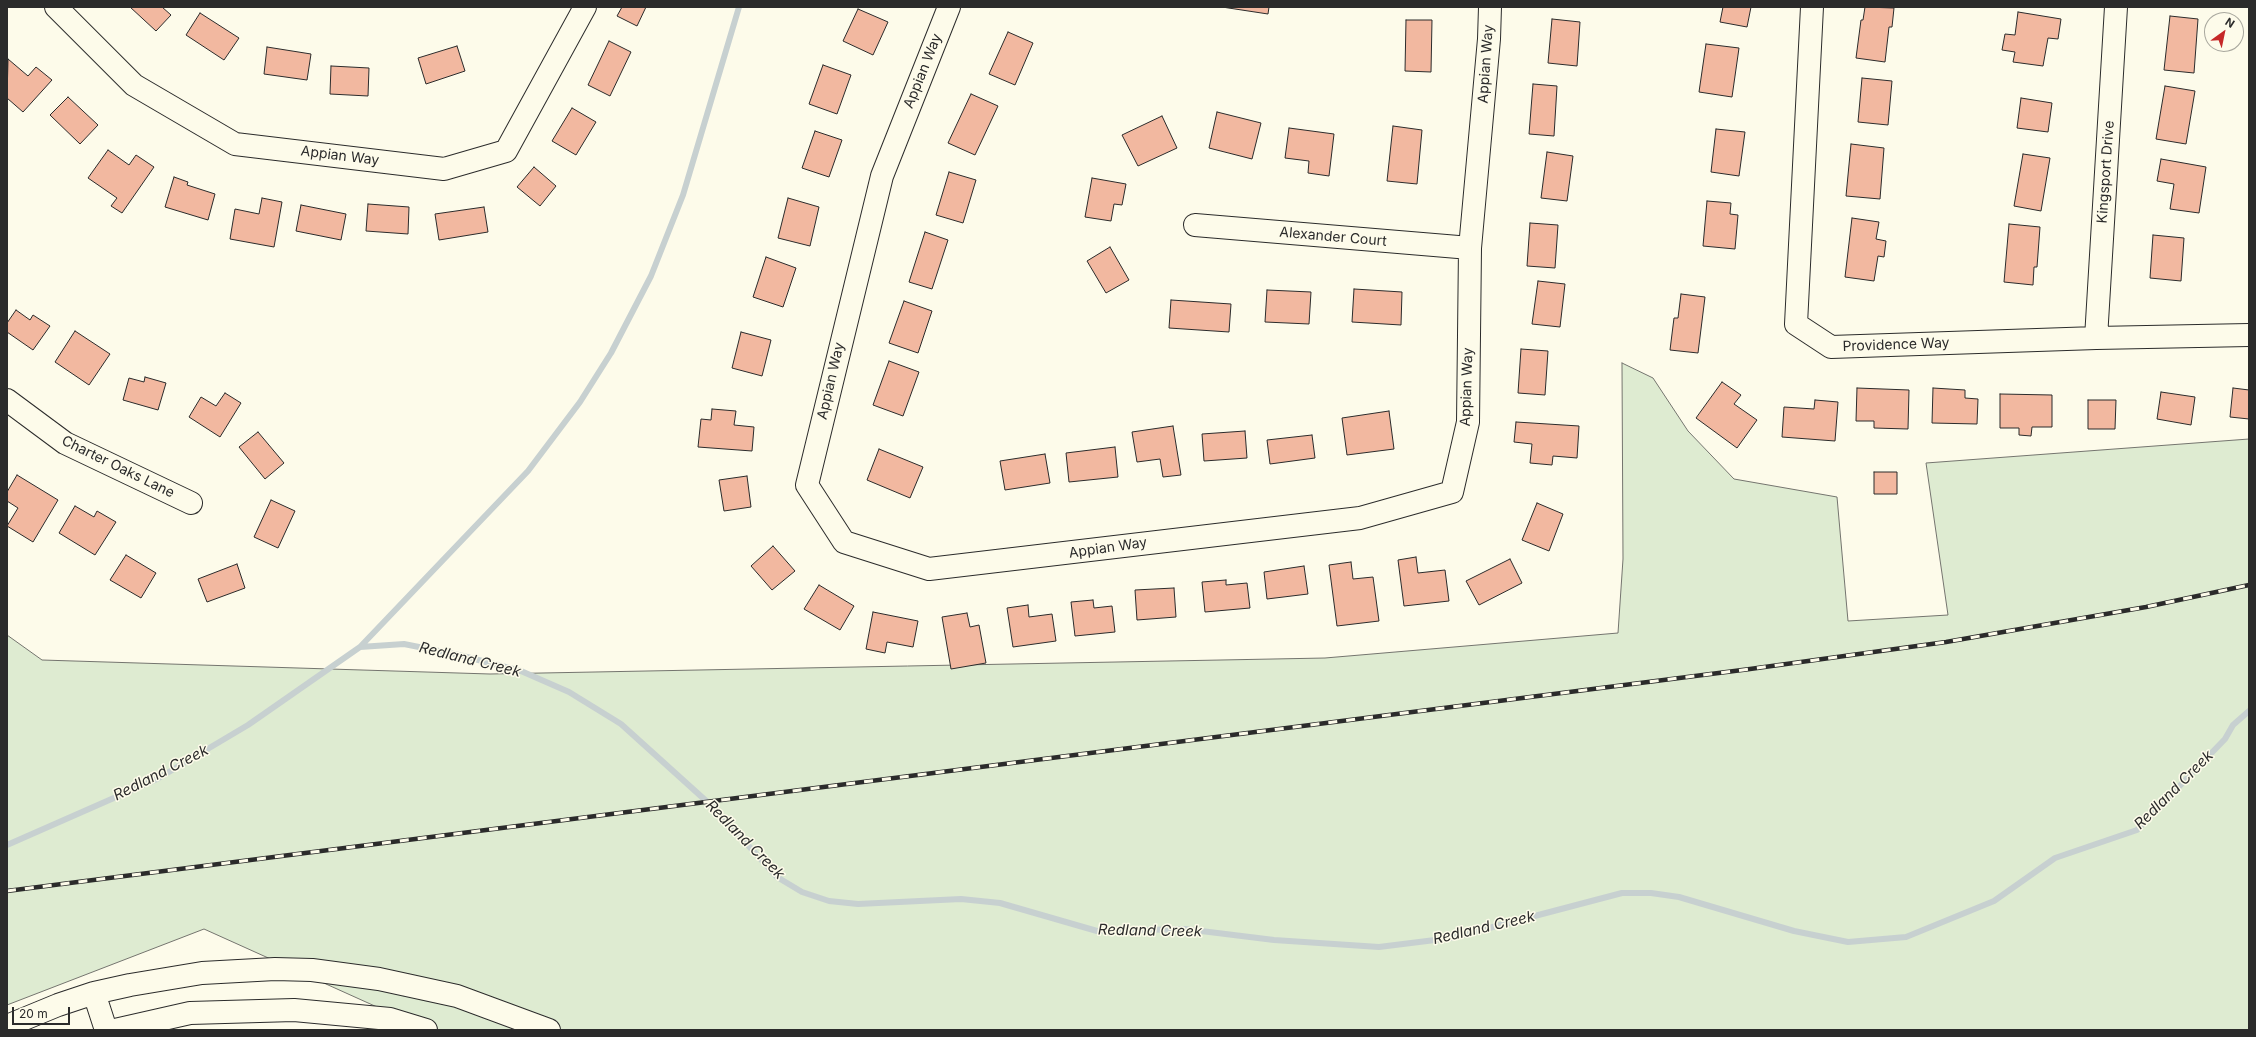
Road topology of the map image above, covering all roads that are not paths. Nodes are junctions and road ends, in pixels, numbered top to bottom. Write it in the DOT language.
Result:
graph roads {
  1 [pos="56,7"];
  2 [pos="586,7"];
  3 [pos="949,7"];
  4 [pos="1490,7"];
  5 [pos="1812,7"];
  6 [pos="2116,7"];
  7 [pos="1196,225"];
  8 [pos="1470,248"];
  9 [pos="2249,335"];
  10 [pos="2096,338"];
  11 [pos="7,400"];
  12 [pos="191,503"];
  13 [pos="94,993"];
  14 [pos="7,1026"];
  15 [pos="106,1030"];
  16 [pos="115,1030"];
  17 [pos="426,1030"];
  18 [pos="549,1030"];
  1 -- 2 [label="street, Appian Way"];
  3 -- 8 [label="street, Appian Way"];
  4 -- 8 [label="street, Appian Way"];
  5 -- 10 [label="street, Providence Way"];
  6 -- 10 [label="street, Kingsport Drive"];
  7 -- 8 [label="street, Alexander Court"];
  9 -- 10 [label="street, Providence Way"];
  11 -- 12 [label="street, Charter Oaks Lane"];
  13 -- 14 [label="street"];
  13 -- 15 [label="street"];
  13 -- 18 [label="street"];
  16 -- 17 [label="street"];
}
